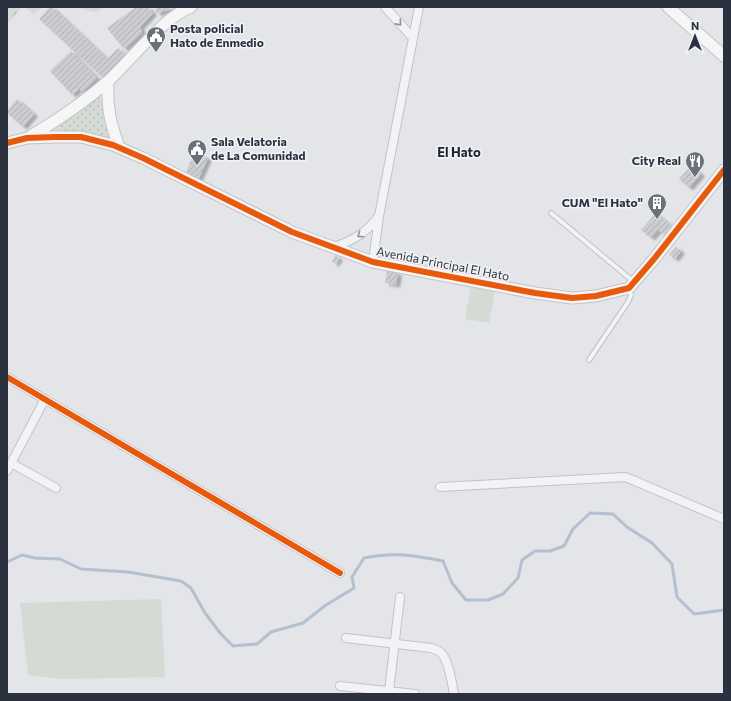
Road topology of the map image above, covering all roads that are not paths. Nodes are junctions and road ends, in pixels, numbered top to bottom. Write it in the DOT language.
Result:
graph roads {
  1 [pos="191,7"];
  2 [pos="385,7"];
  3 [pos="419,7"];
  4 [pos="668,7"];
  5 [pos="413,38"];
  6 [pos="724,56"];
  7 [pos="108,81"];
  8 [pos="27,138"];
  9 [pos="7,143"];
  10 [pos="119,147"];
  11 [pos="724,170"];
  12 [pos="551,213"];
  13 [pos="379,216"];
  14 [pos="334,247"];
  15 [pos="373,262"];
  16 [pos="631,285"];
  17 [pos="589,360"];
  18 [pos="7,377"];
  19 [pos="45,399"];
  20 [pos="11,463"];
  21 [pos="7,471"];
  22 [pos="440,487"];
  23 [pos="56,488"];
  24 [pos="724,519"];
  25 [pos="340,573"];
  26 [pos="400,597"];
  27 [pos="346,638"];
  28 [pos="394,644"];
  29 [pos="340,686"];
  30 [pos="389,691"];
  31 [pos="415,694"];
  32 [pos="454,694"];
  1 -- 7 [label="street"];
  2 -- 5 [label="street, one-way"];
  3 -- 5 [label="street"];
  4 -- 6 [label="street"];
  5 -- 13 [label="street"];
  7 -- 8 [label="street"];
  7 -- 10 [label="street"];
  8 -- 9 [label="street, Avenida Principal El Hato"];
  8 -- 10 [label="street, Avenida Principal El Hato"];
  10 -- 14 [label="street, Avenida Principal El Hato"];
  11 -- 16 [label="street"];
  12 -- 16 [label="lane"];
  13 -- 14 [label="street, one-way"];
  13 -- 15 [label="street"];
  14 -- 15 [label="street, Avenida Principal El Hato"];
  15 -- 16 [label="street, Avenida Principal El Hato"];
  16 -- 17 [label="lane"];
  18 -- 19 [label="street"];
  19 -- 20 [label="street"];
  19 -- 25 [label="street"];
  20 -- 21 [label="street"];
  20 -- 23 [label="street"];
  22 -- 24 [label="street"];
  26 -- 28 [label="street"];
  27 -- 28 [label="street"];
  28 -- 30 [label="street"];
  28 -- 32 [label="street"];
  29 -- 30 [label="street"];
  30 -- 31 [label="street"];
}
